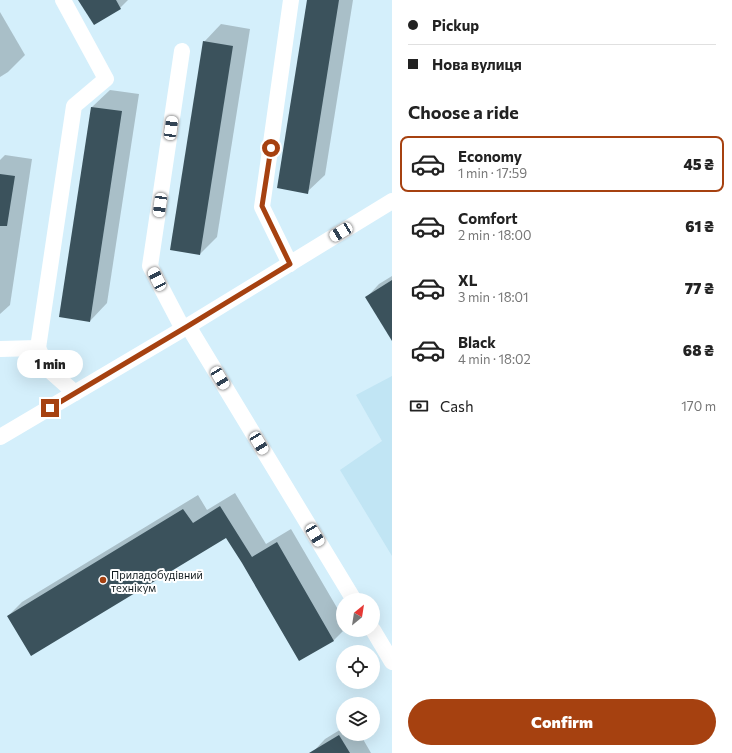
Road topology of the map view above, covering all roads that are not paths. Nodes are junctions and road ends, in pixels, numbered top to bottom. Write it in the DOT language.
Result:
graph roads {
  1 [pos="63,0"];
  2 [pos="291,0"];
  3 [pos="182,51"];
  4 [pos="392,201"];
  5 [pos="290,264"];
  6 [pos="185,327"];
  7 [pos="38,348"];
  8 [pos="0,349"];
  9 [pos="76,392"];
  10 [pos="0,437"];
  11 [pos="350,593"];
  12 [pos="377,637"];
  13 [pos="392,662"];
  1 -- 7 [label="street"];
  2 -- 5 [label="street"];
  3 -- 6 [label="street"];
  4 -- 5 [label="street"];
  5 -- 6 [label="street"];
  6 -- 9 [label="street"];
  6 -- 11 [label="street"];
  7 -- 8 [label="street"];
  7 -- 9 [label="street"];
  9 -- 10 [label="street"];
  12 -- 13 [label="street"];
}
